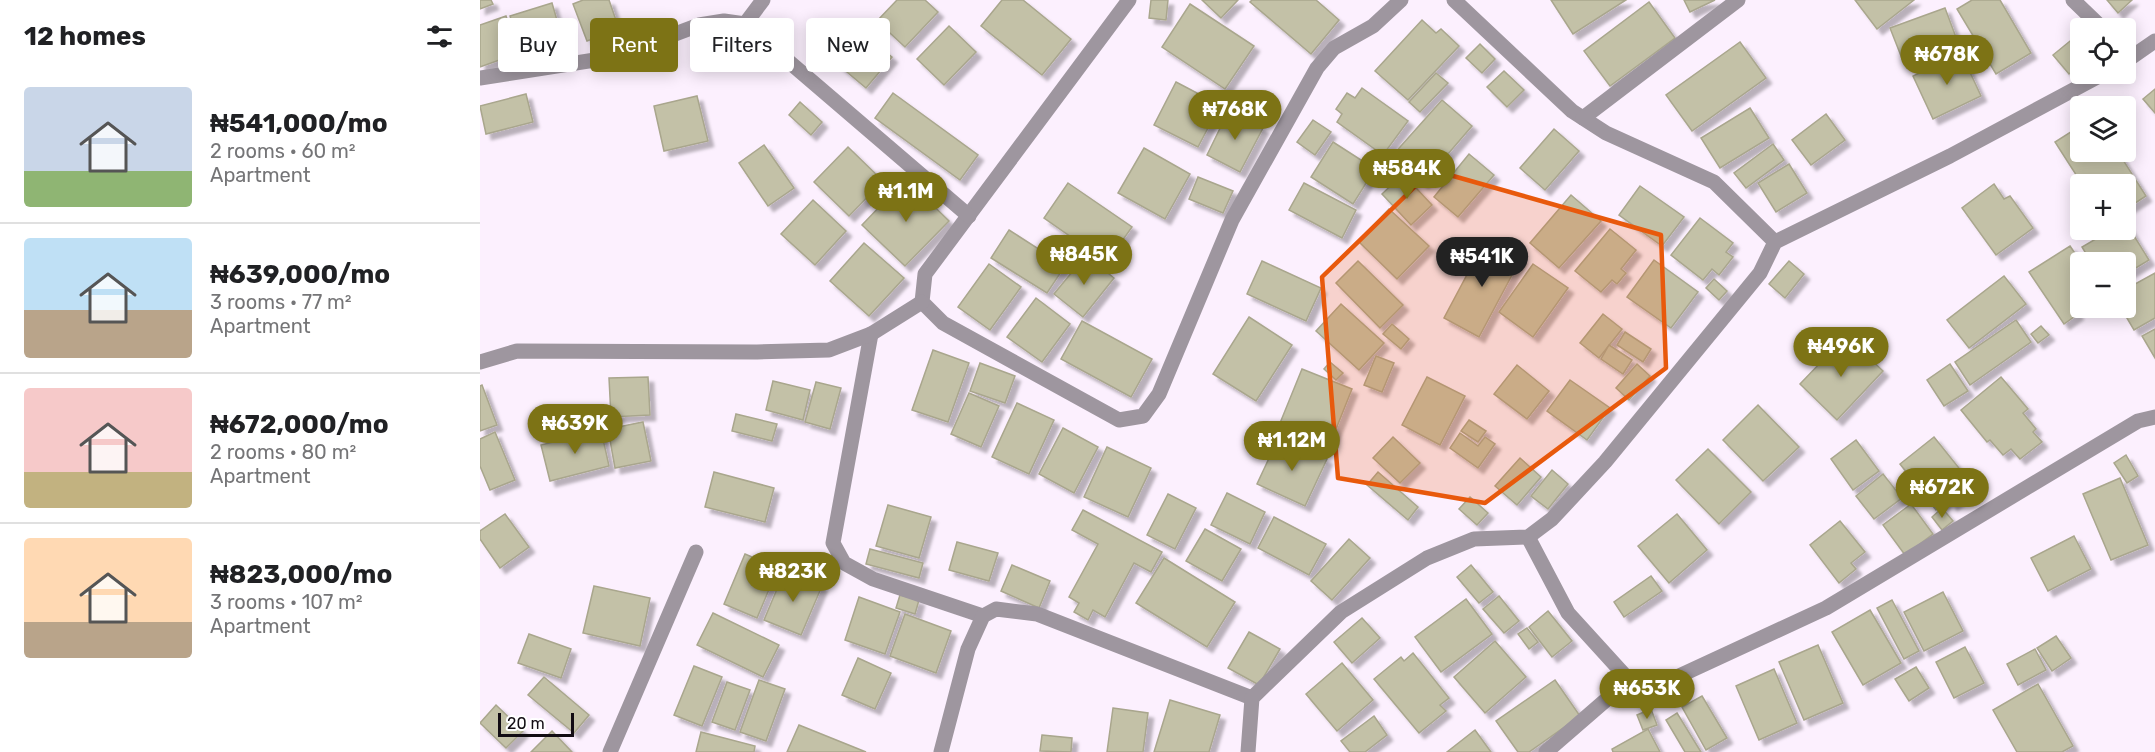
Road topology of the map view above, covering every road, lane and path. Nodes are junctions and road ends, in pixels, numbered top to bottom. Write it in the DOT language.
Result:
graph roads {
  1 [pos="763,0"];
  2 [pos="1129,0"];
  3 [pos="1401,0"];
  4 [pos="1454,0"];
  5 [pos="1738,0"];
  6 [pos="2073,0"];
  7 [pos="750,18"];
  8 [pos="2092,18"];
  9 [pos="690,28"];
  10 [pos="2155,41"];
  11 [pos="2136,52"];
  12 [pos="794,66"];
  13 [pos="480,78"];
  14 [pos="2084,84"];
  15 [pos="1583,118"];
  16 [pos="969,216"];
  17 [pos="1775,242"];
  18 [pos="922,302"];
  19 [pos="872,334"];
  20 [pos="480,362"];
  21 [pos="2155,417"];
  22 [pos="1528,537"];
  23 [pos="696,552"];
  24 [pos="983,616"];
  25 [pos="1629,680"];
  26 [pos="1252,698"];
  27 [pos="610,752"];
  28 [pos="941,752"];
  29 [pos="1248,752"];
  30 [pos="1546,752"];
  1 -- 7 [label="street"];
  2 -- 16 [label="street"];
  3 -- 18 [label="street"];
  4 -- 15 [label="street"];
  5 -- 15 [label="street"];
  6 -- 8 [label="street"];
  9 -- 13 [label="street"];
  10 -- 11 [label="street"];
  12 -- 16 [label="street"];
  14 -- 17 [label="street"];
  15 -- 17 [label="street"];
  16 -- 18 [label="street"];
  17 -- 22 [label="street"];
  18 -- 19 [label="street"];
  19 -- 20 [label="street"];
  19 -- 24 [label="street"];
  21 -- 25 [label="street"];
  22 -- 25 [label="street"];
  22 -- 26 [label="street"];
  23 -- 27 [label="street"];
  24 -- 26 [label="street"];
  24 -- 28 [label="street"];
  25 -- 30 [label="street"];
  26 -- 29 [label="street"];
}
